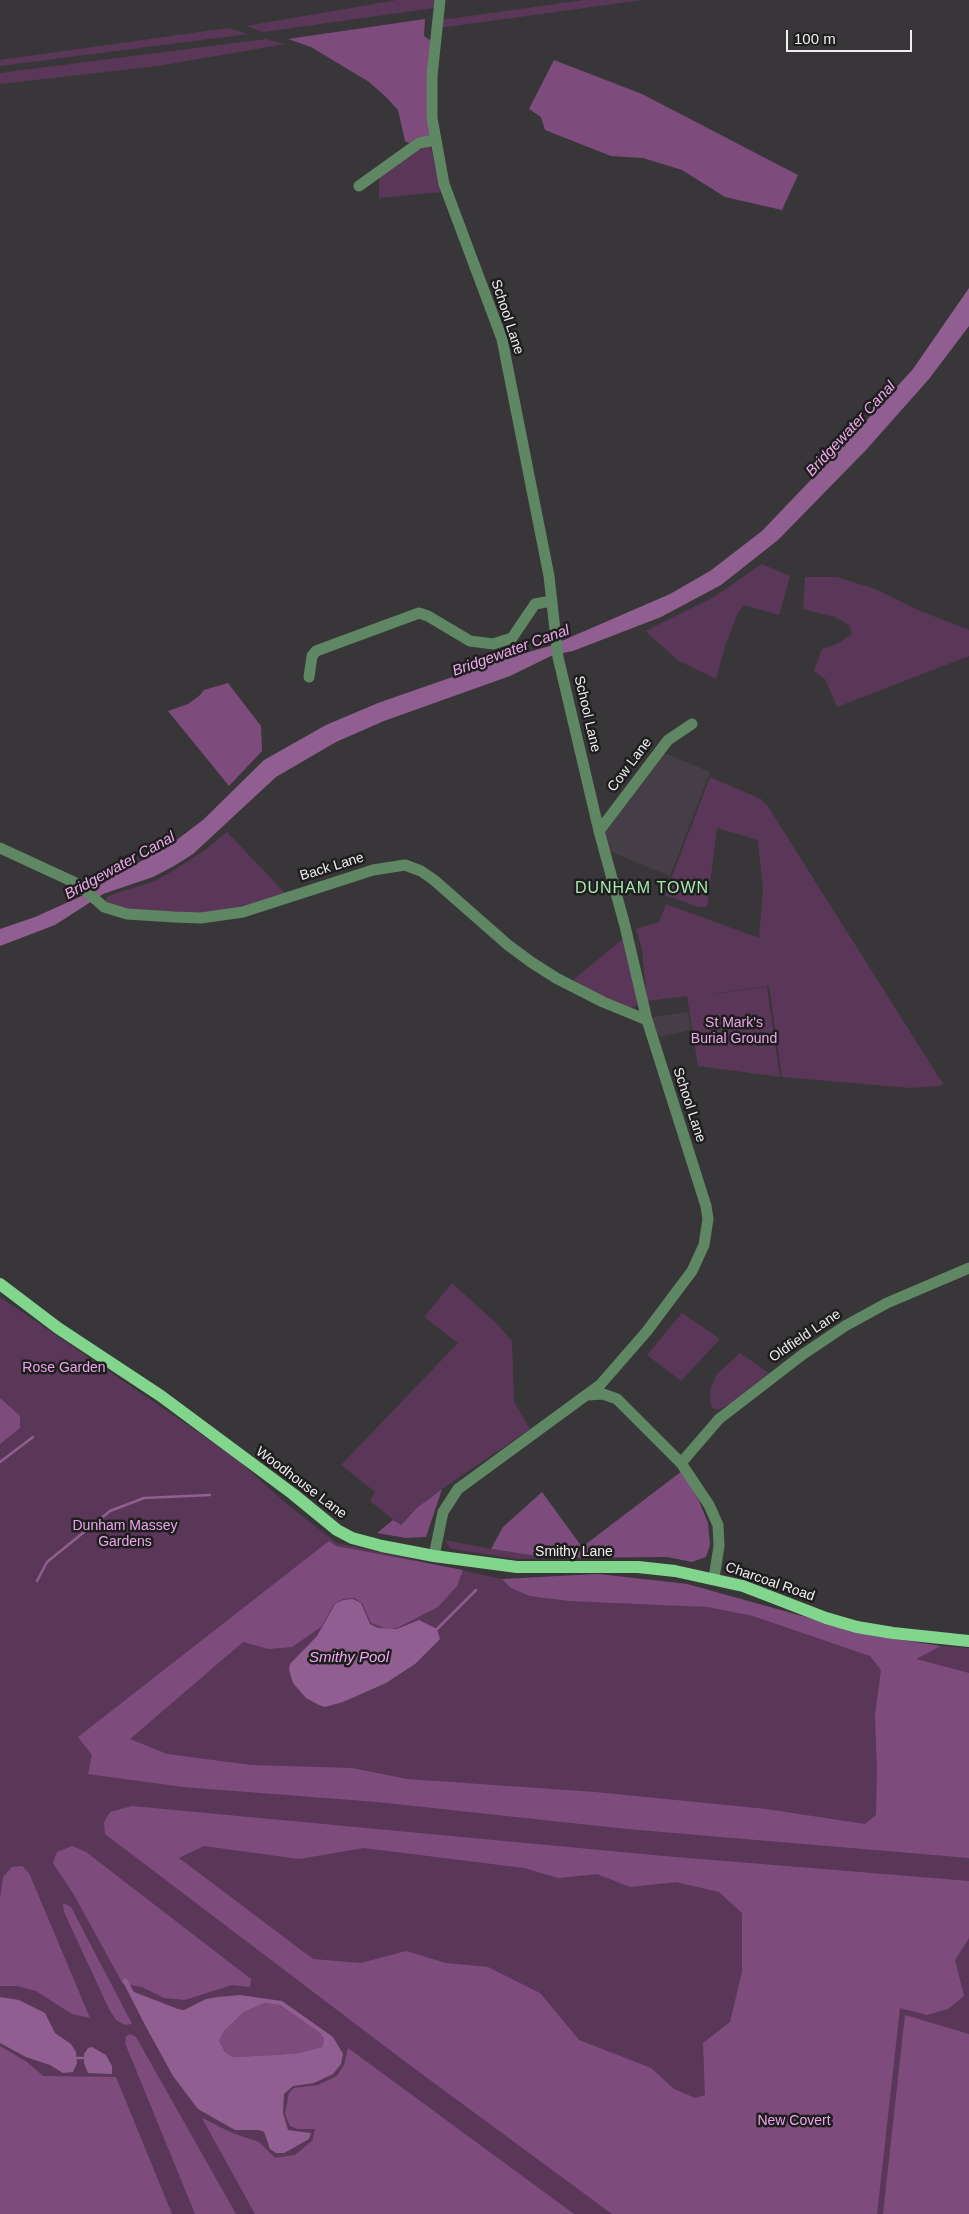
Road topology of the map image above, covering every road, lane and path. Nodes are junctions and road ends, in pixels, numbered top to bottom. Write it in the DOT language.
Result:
graph roads {
  1 [pos="440,0"];
  2 [pos="434,140"];
  3 [pos="359,186"];
  4 [pos="551,600"];
  5 [pos="309,677"];
  6 [pos="692,724"];
  7 [pos="599,831"];
  8 [pos="0,848"];
  9 [pos="647,1020"];
  10 [pos="969,1268"];
  11 [pos="0,1284"];
  12 [pos="611,1373"];
  13 [pos="588,1395"];
  14 [pos="617,1399"];
  15 [pos="680,1463"];
  16 [pos="434,1556"];
  17 [pos="714,1578"];
  18 [pos="969,1641"];
  1 -- 2 [label="street, School Lane"];
  2 -- 3 [label="street"];
  2 -- 4 [label="street, School Lane"];
  4 -- 5 [label="street"];
  4 -- 7 [label="street, School Lane"];
  6 -- 7 [label="street, Cow Lane"];
  7 -- 9 [label="street, School Lane"];
  8 -- 9 [label="street, Back Lane"];
  9 -- 12 [label="street, School Lane"];
  10 -- 15 [label="street, Oldfield Lane"];
  11 -- 16 [label="main road, Woodhouse Lane"];
  12 -- 13 [label="street, School Lane"];
  12 -- 14 [label="street"];
  13 -- 14 [label="street"];
  13 -- 16 [label="street"];
  14 -- 15 [label="street, Charcoal Road"];
  15 -- 17 [label="street, Charcoal Road"];
  16 -- 17 [label="main road, Smithy Lane"];
  17 -- 18 [label="main road, Charcoal Road"];
}
